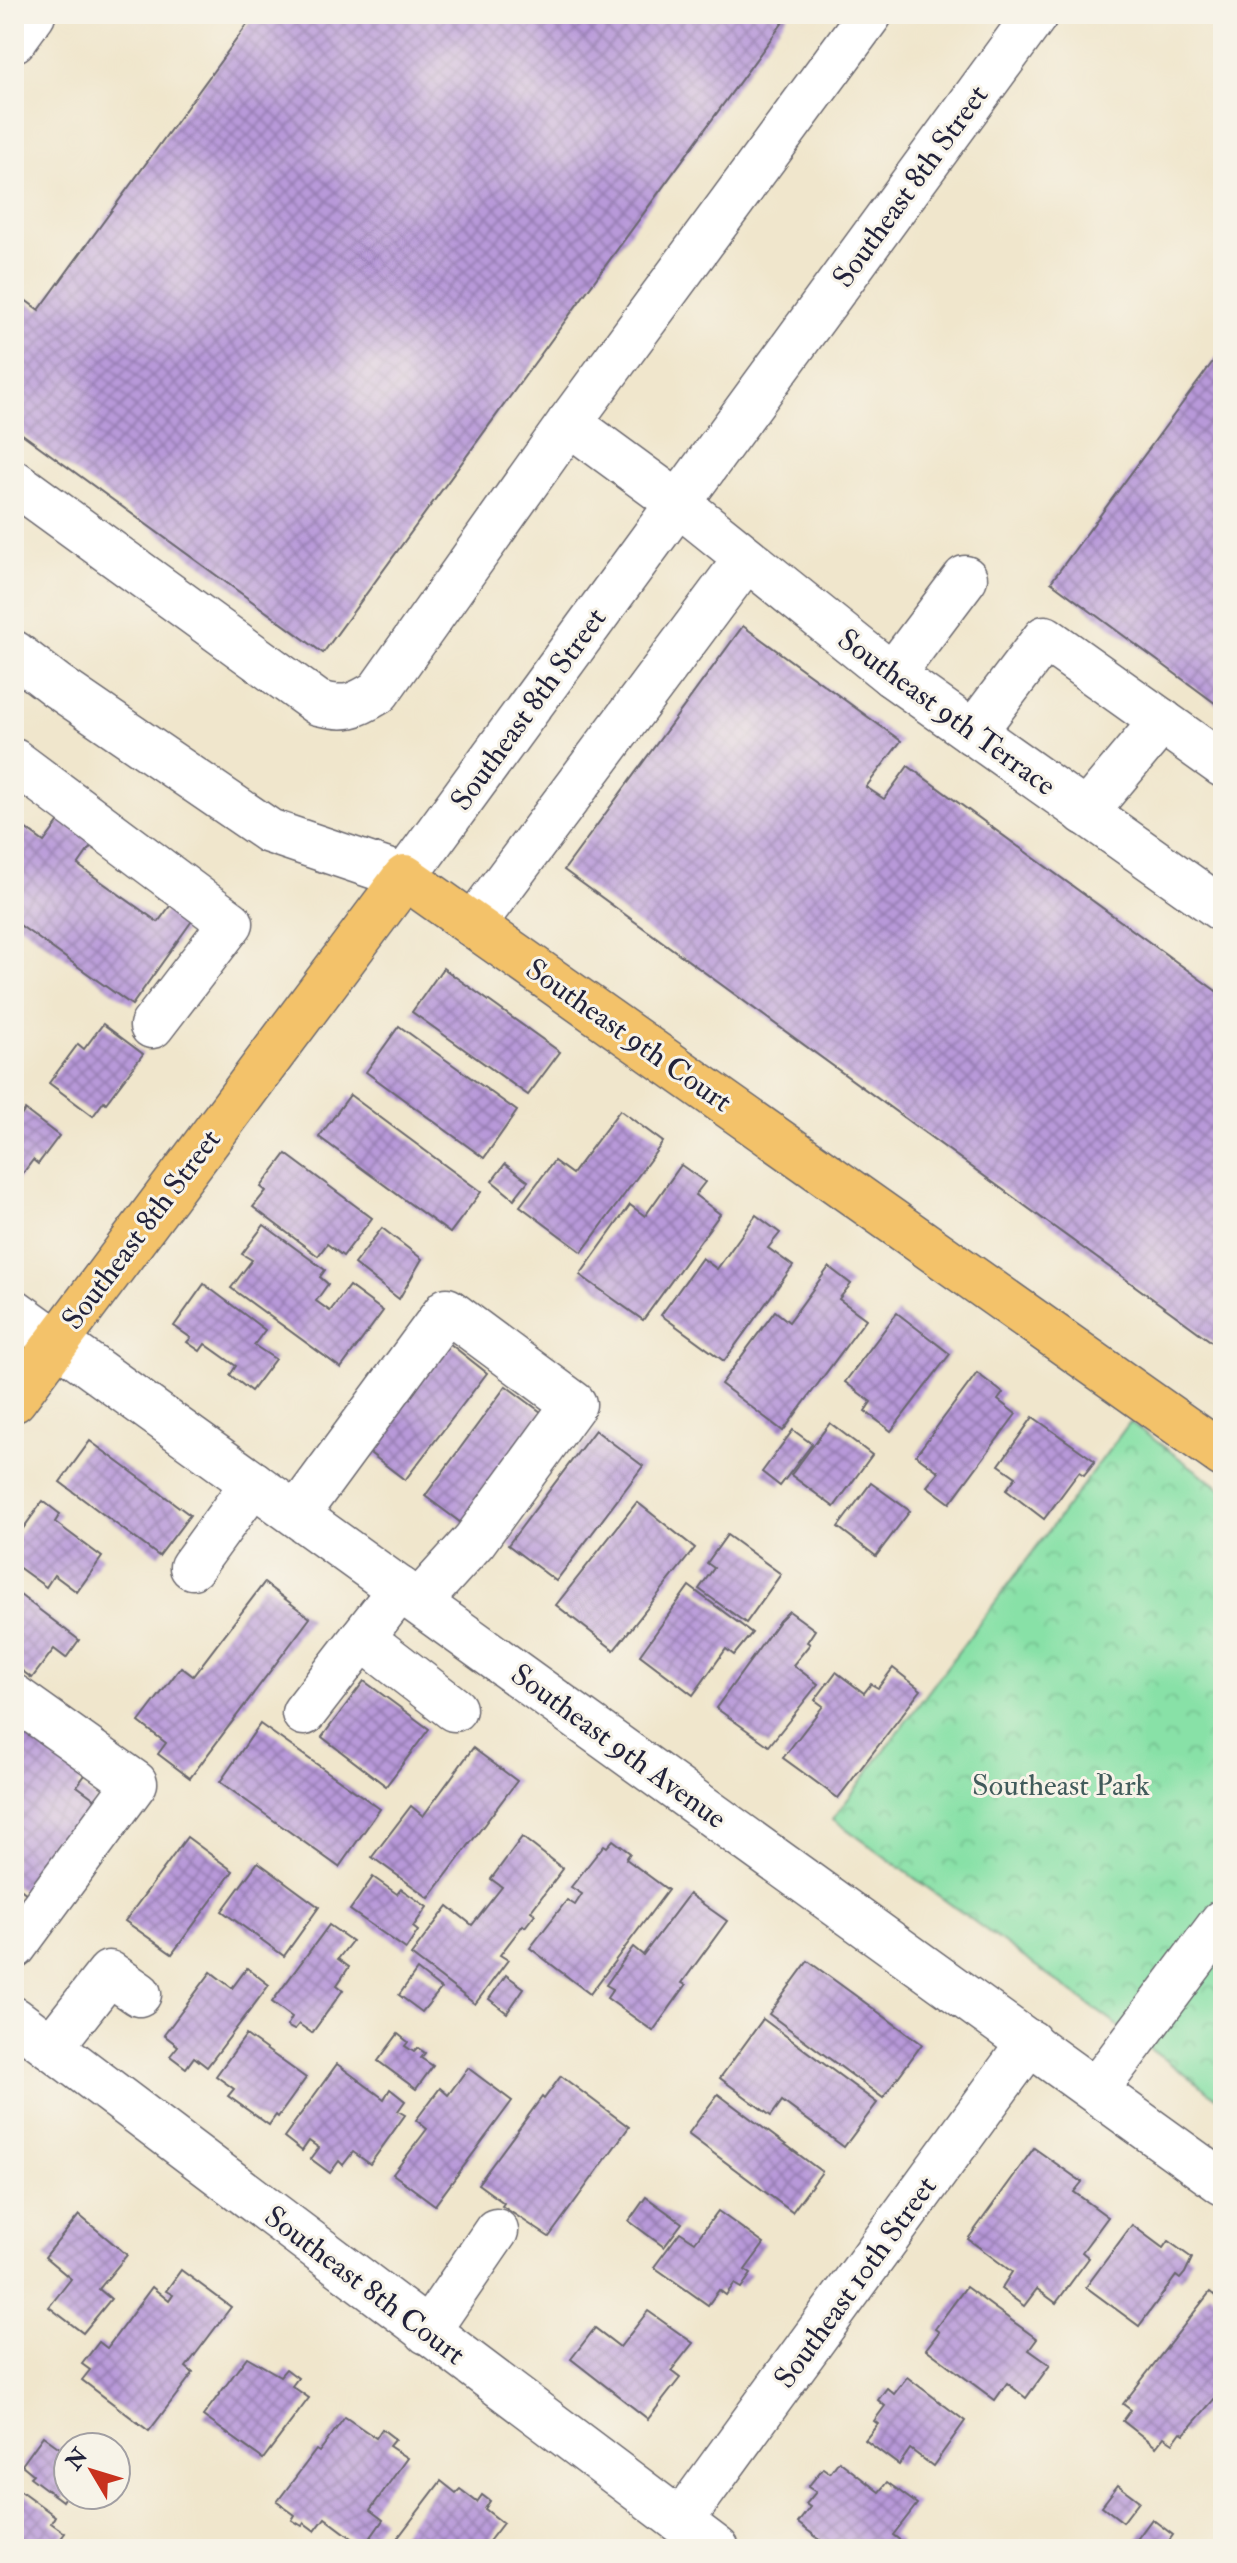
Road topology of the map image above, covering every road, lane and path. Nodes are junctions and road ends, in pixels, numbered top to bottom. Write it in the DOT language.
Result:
graph roads {
  1 [pos="33,14"];
  2 [pos="870,14"];
  3 [pos="1036,14"];
  4 [pos="14,40"];
  5 [pos="569,423"];
  6 [pos="14,482"];
  7 [pos="678,503"];
  8 [pos="746,559"];
  9 [pos="965,578"];
  10 [pos="14,653"];
  11 [pos="892,675"];
  12 [pos="1162,721"];
  13 [pos="973,733"];
  14 [pos="14,761"];
  15 [pos="1223,765"];
  16 [pos="1085,813"];
  17 [pos="405,877"];
  18 [pos="1223,910"];
  19 [pos="473,925"];
  20 [pos="152,1026"];
  21 [pos="14,1311"];
  22 [pos="57,1342"];
  23 [pos="14,1400"];
  24 [pos="1223,1455"];
  25 [pos="253,1483"];
  26 [pos="297,1514"];
  27 [pos="192,1567"];
  28 [pos="409,1596"];
  29 [pos="362,1638"];
  30 [pos="14,1697"];
  31 [pos="454,1709"];
  32 [pos="304,1713"];
  33 [pos="1222,1922"];
  34 [pos="14,1947"];
  35 [pos="139,1994"];
  36 [pos="14,2019"];
  37 [pos="1030,2042"];
  38 [pos="51,2047"];
  39 [pos="1096,2090"];
  40 [pos="1223,2183"];
  41 [pos="496,2231"];
  42 [pos="427,2332"];
  43 [pos="681,2521"];
  44 [pos="717,2549"];
  1 -- 4 [label="street"];
  2 -- 5 [label="street"];
  3 -- 7 [label="street, Southeast 8th Street"];
  5 -- 6 [label="street"];
  5 -- 7 [label="street, Southeast 9th Terrace"];
  7 -- 8 [label="street, Southeast 9th Terrace"];
  7 -- 17 [label="street, Southeast 8th Street"];
  8 -- 11 [label="street, Southeast 9th Terrace"];
  8 -- 19 [label="street"];
  9 -- 11 [label="street"];
  10 -- 17 [label="street, Southeast 9th Court"];
  11 -- 13 [label="street, Southeast 9th Terrace"];
  12 -- 13 [label="street"];
  12 -- 15 [label="street"];
  12 -- 16 [label="street"];
  13 -- 16 [label="street, Southeast 9th Terrace"];
  14 -- 20 [label="street"];
  16 -- 18 [label="street, Southeast 9th Terrace"];
  17 -- 19 [label="main road, Southeast 9th Court"];
  17 -- 22 [label="main road, Southeast 8th Street"];
  19 -- 24 [label="main road, Southeast 9th Court"];
  21 -- 22 [label="street, Southeast 9th Avenue"];
  22 -- 23 [label="main road, Southeast 8th Street"];
  22 -- 25 [label="street, Southeast 9th Avenue"];
  25 -- 26 [label="street, Southeast 9th Avenue"];
  25 -- 27 [label="street"];
  26 -- 28 [label="street, Southeast 9th Avenue"];
  26 -- 28 [label="street"];
  28 -- 29 [label="street"];
  28 -- 37 [label="street, Southeast 9th Avenue"];
  29 -- 31 [label="street"];
  29 -- 32 [label="street"];
  30 -- 34 [label="street"];
  33 -- 39 [label="street"];
  35 -- 38 [label="street"];
  36 -- 38 [label="street, Southeast 8th Court"];
  37 -- 39 [label="street, Southeast 9th Avenue"];
  37 -- 43 [label="street, Southeast 10th Street"];
  38 -- 42 [label="street, Southeast 8th Court"];
  39 -- 40 [label="street, Southeast 9th Avenue"];
  41 -- 42 [label="street"];
  42 -- 43 [label="street, Southeast 8th Court"];
  43 -- 44 [label="street, Southeast 8th Court"];
}
